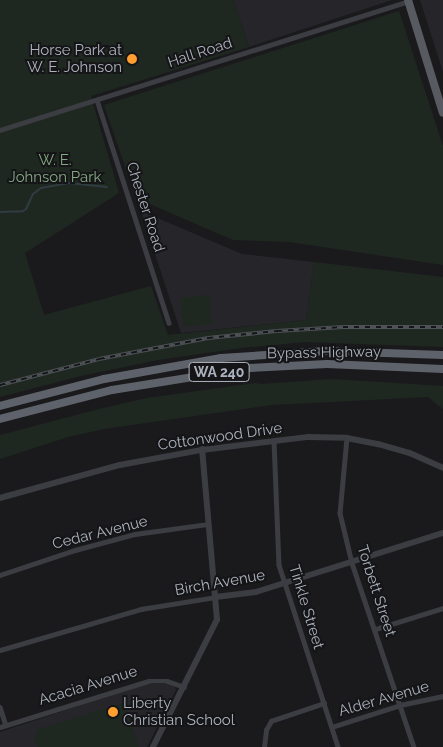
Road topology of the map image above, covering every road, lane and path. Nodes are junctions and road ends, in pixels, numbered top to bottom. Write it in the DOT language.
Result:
graph roads {
  1 [pos="408,0"];
  2 [pos="97,100"];
  3 [pos="443,113"];
  4 [pos="0,130"];
  5 [pos="169,323"];
  6 [pos="443,355"];
  7 [pos="443,369"];
  8 [pos="0,406"];
  9 [pos="0,419"];
  10 [pos="347,438"];
  11 [pos="274,441"];
  12 [pos="202,450"];
  13 [pos="443,468"];
  14 [pos="0,498"];
  15 [pos="208,524"];
  16 [pos="443,533"];
  17 [pos="352,563"];
  18 [pos="0,574"];
  19 [pos="285,584"];
  20 [pos="216,597"];
  21 [pos="443,608"];
  22 [pos="376,630"];
  23 [pos="0,650"];
  24 [pos="184,687"];
  25 [pos="443,696"];
  26 [pos="324,703"];
  27 [pos="400,705"];
  28 [pos="0,707"];
  29 [pos="3,726"];
  30 [pos="332,727"];
  31 [pos="153,747"];
  32 [pos="264,747"];
  33 [pos="338,747"];
  34 [pos="414,747"];
  1 -- 2 [label="street, Hall Road"];
  1 -- 3 [label="main road"];
  2 -- 4 [label="street, Hall Road"];
  2 -- 5 [label="street, Chester Road"];
  6 -- 8 [label="highway, Bypass Highway / WA 240"];
  7 -- 9 [label="highway, Bypass Highway / WA 240"];
  10 -- 11 [label="street, Cottonwood Drive"];
  10 -- 13 [label="street, Cottonwood Drive"];
  10 -- 17 [label="street, Torbett Street"];
  11 -- 12 [label="street, Cottonwood Drive"];
  11 -- 19 [label="street, Tinkle Street"];
  12 -- 14 [label="street, Cottonwood Drive"];
  12 -- 15 [label="street"];
  15 -- 18 [label="street, Cedar Avenue"];
  15 -- 20 [label="street"];
  16 -- 17 [label="street, Birch Avenue"];
  17 -- 19 [label="street, Birch Avenue"];
  17 -- 22 [label="street, Torbett Street"];
  19 -- 20 [label="street, Birch Avenue"];
  19 -- 26 [label="street, Tinkle Street"];
  20 -- 23 [label="street, Birch Avenue"];
  20 -- 24 [label="street"];
  21 -- 22 [label="street"];
  22 -- 27 [label="street, Torbett Street"];
  24 -- 29 [label="street, Acacia Avenue"];
  24 -- 31 [label="street"];
  25 -- 27 [label="street, Alder Avenue"];
  26 -- 30 [label="street, Tinkle Street"];
  26 -- 32 [label="street"];
  27 -- 30 [label="street, Alder Avenue"];
  27 -- 34 [label="street, Torbett Street"];
  28 -- 29 [label="street"];
  30 -- 33 [label="street, Tinkle Street"];
}
